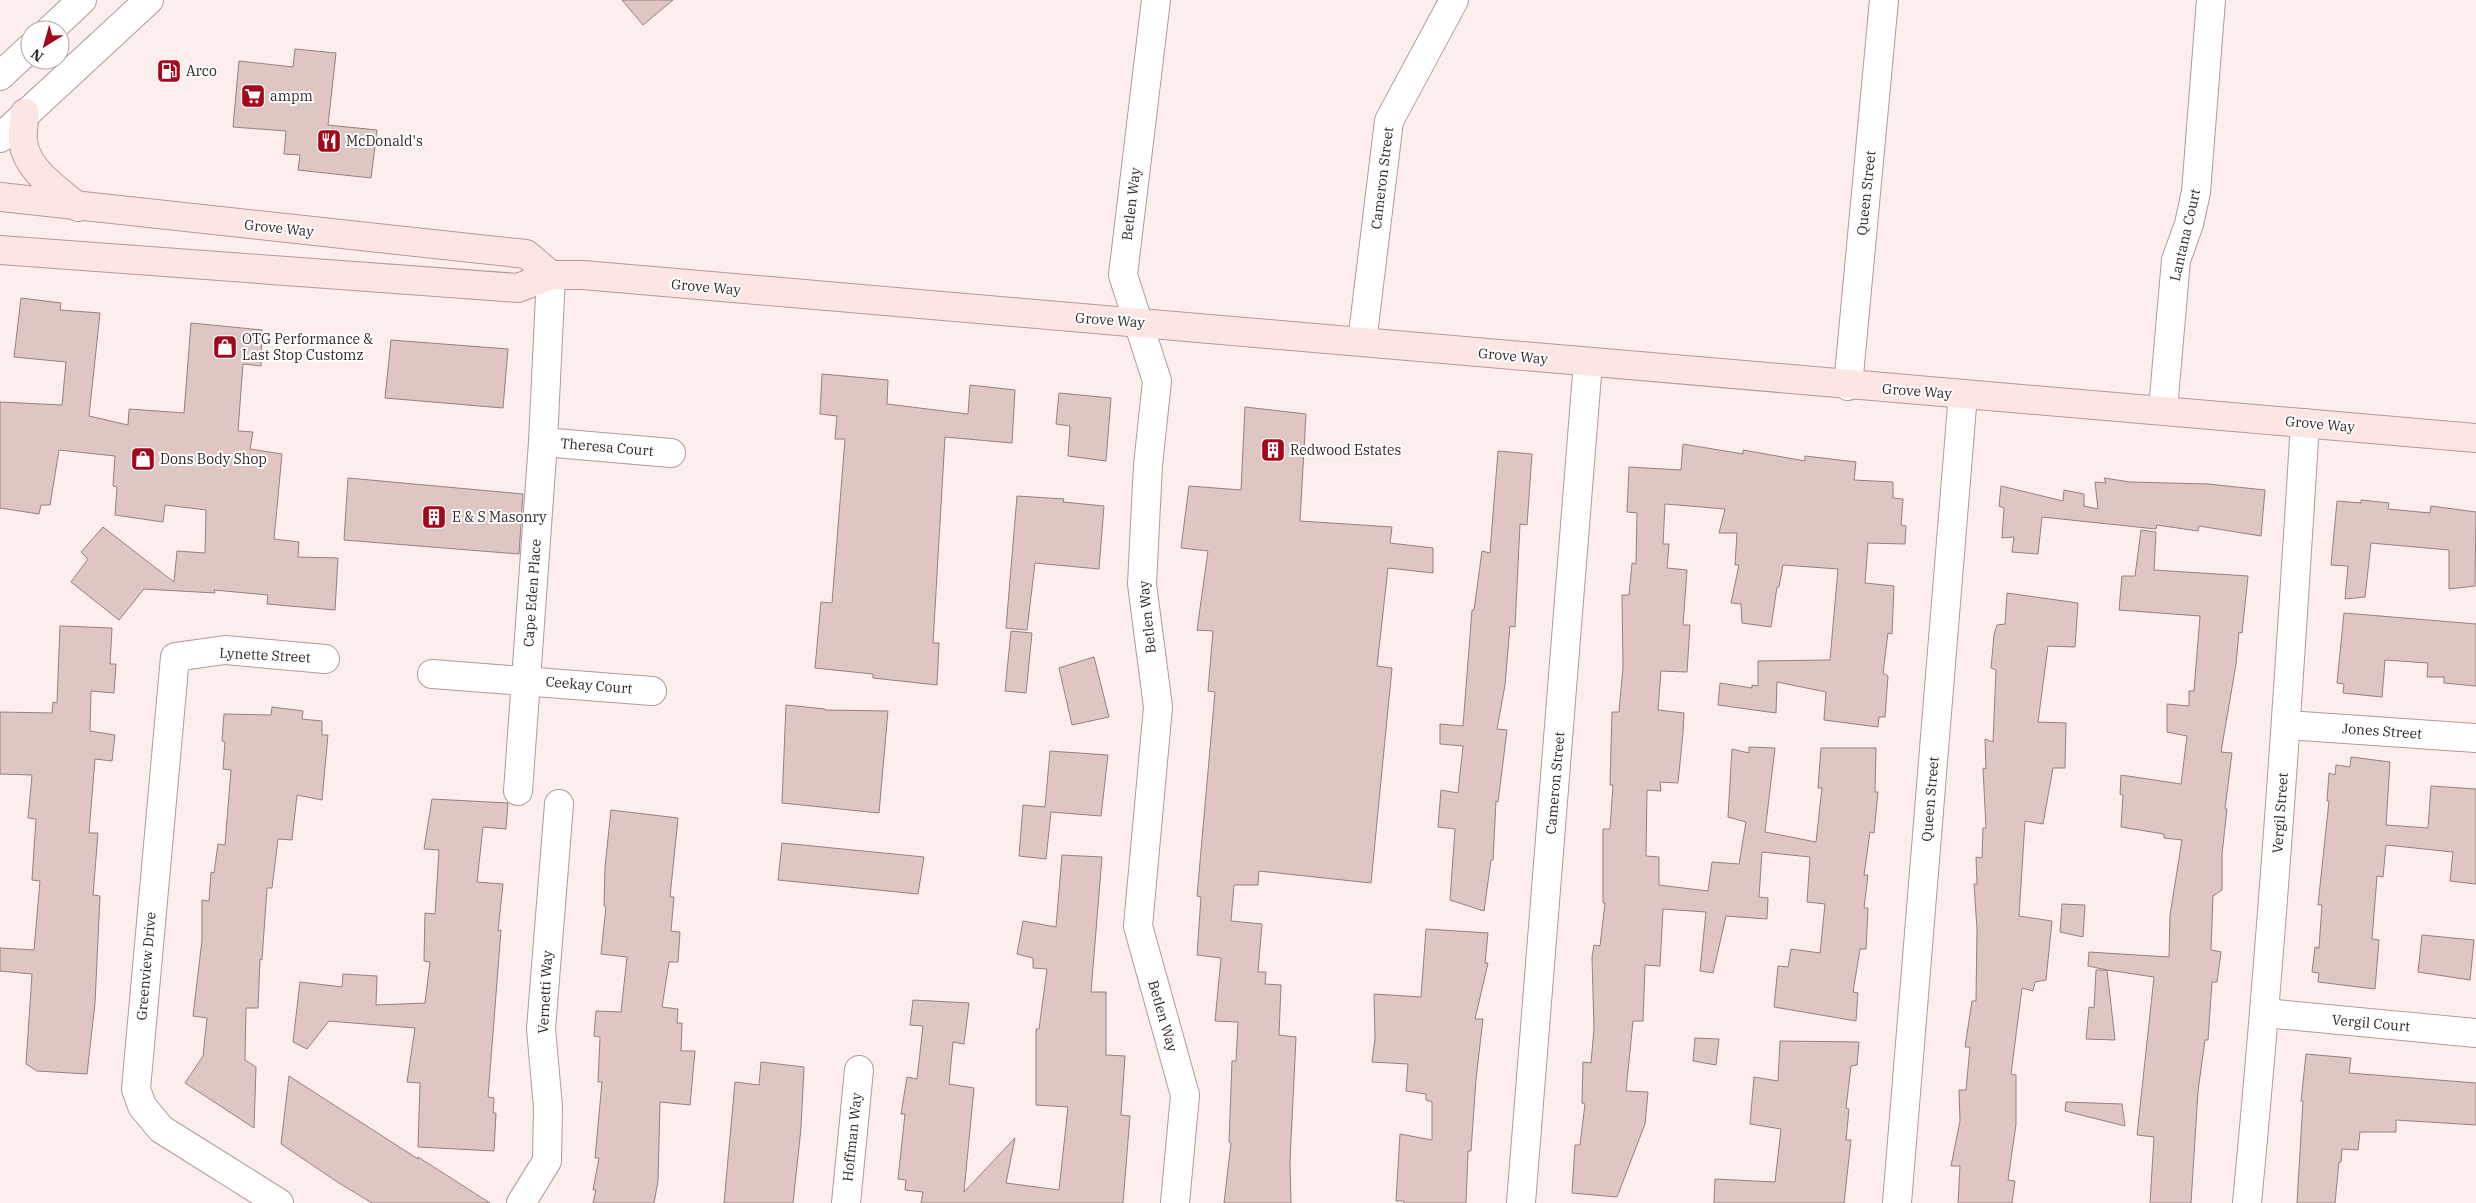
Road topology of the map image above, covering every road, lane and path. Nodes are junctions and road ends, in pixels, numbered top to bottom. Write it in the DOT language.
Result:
graph roads {
  1 [pos="82,0"];
  2 [pos="149,0"];
  3 [pos="1156,0"];
  4 [pos="1454,0"];
  5 [pos="1884,0"];
  6 [pos="2211,0"];
  7 [pos="61,20"];
  8 [pos="20,57"];
  9 [pos="0,76"];
  10 [pos="25,114"];
  11 [pos="0,138"];
  12 [pos="0,197"];
  13 [pos="78,207"];
  14 [pos="0,250"];
  15 [pos="551,275"];
  16 [pos="1138,322"];
  17 [pos="1362,342"];
  18 [pos="1588,362"];
  19 [pos="1848,386"];
  20 [pos="1963,394"];
  21 [pos="2162,409"];
  22 [pos="2305,423"];
  23 [pos="2476,438"];
  24 [pos="543,442"];
  25 [pos="672,453"];
  26 [pos="175,657"];
  27 [pos="325,659"];
  28 [pos="432,674"];
  29 [pos="525,680"];
  30 [pos="652,691"];
  31 [pos="2287,725"];
  32 [pos="2476,738"];
  33 [pos="518,791"];
  34 [pos="558,804"];
  35 [pos="2265,1013"];
  36 [pos="2476,1033"];
  37 [pos="859,1070"];
  38 [pos="279,1203"];
  39 [pos="522,1203"];
  40 [pos="846,1203"];
  41 [pos="1175,1203"];
  42 [pos="1521,1203"];
  43 [pos="1898,1203"];
  44 [pos="2247,1203"];
  1 -- 7 [label="street"];
  2 -- 10 [label="street"];
  3 -- 16 [label="street, Betlen Way"];
  4 -- 17 [label="street, Cameron Street"];
  5 -- 19 [label="street, Queen Street"];
  6 -- 21 [label="street, Lantana Court"];
  8 -- 9 [label="street"];
  10 -- 11 [label="street"];
  10 -- 13 [label="main road"];
  12 -- 13 [label="main road, Grove Way"];
  13 -- 15 [label="main road, Grove Way"];
  14 -- 15 [label="main road, Grove Way"];
  15 -- 16 [label="main road, Grove Way"];
  15 -- 24 [label="street, Cape Eden Place"];
  16 -- 17 [label="main road, Grove Way"];
  16 -- 41 [label="street, Betlen Way"];
  17 -- 18 [label="main road, Grove Way"];
  18 -- 19 [label="main road, Grove Way"];
  18 -- 42 [label="street, Cameron Street"];
  19 -- 20 [label="main road, Grove Way"];
  20 -- 21 [label="main road, Grove Way"];
  20 -- 43 [label="street, Queen Street"];
  21 -- 22 [label="main road, Grove Way"];
  22 -- 23 [label="main road, Grove Way"];
  22 -- 31 [label="street, Vergil Street"];
  24 -- 25 [label="street, Theresa Court"];
  24 -- 29 [label="street, Cape Eden Place"];
  26 -- 27 [label="street, Lynette Street"];
  26 -- 38 [label="street, Greenview Drive"];
  28 -- 29 [label="street, Ceekay Court"];
  29 -- 30 [label="street, Ceekay Court"];
  29 -- 33 [label="street, Cape Eden Place"];
  31 -- 32 [label="street, Jones Street"];
  31 -- 35 [label="street, Vergil Street"];
  34 -- 39 [label="street, Vernetti Way"];
  35 -- 36 [label="street, Vergil Court"];
  35 -- 44 [label="street, Vergil Street"];
  37 -- 40 [label="street, Hoffman Way"];
}
